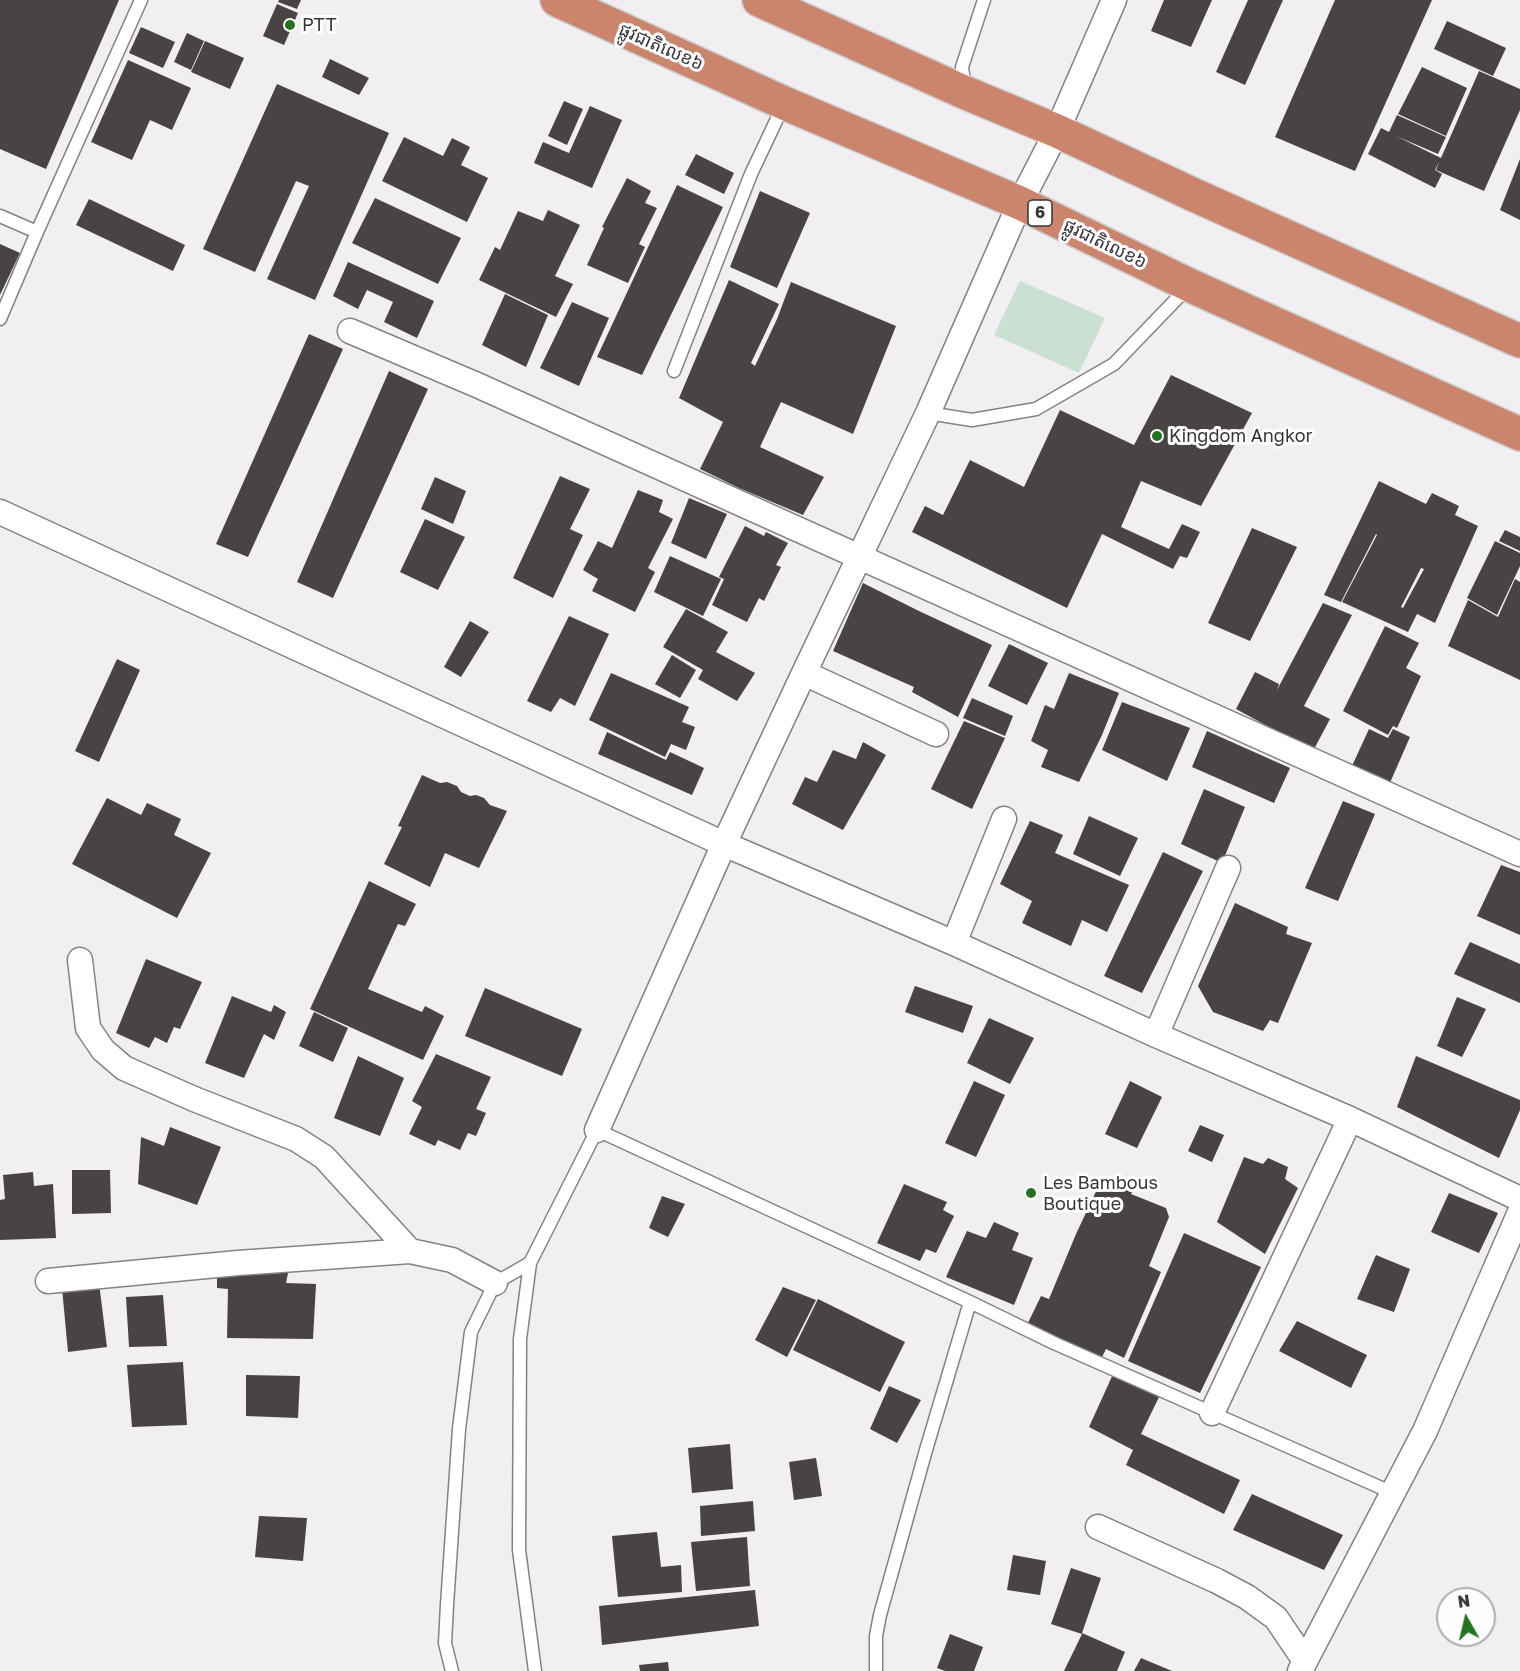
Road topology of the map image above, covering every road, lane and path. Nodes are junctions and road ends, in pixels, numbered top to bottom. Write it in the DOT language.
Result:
graph roads {
  1 [pos="141,0"];
  2 [pos="556,0"];
  3 [pos="759,0"];
  4 [pos="984,0"];
  5 [pos="1114,0"];
  6 [pos="966,93"];
  7 [pos="784,103"];
  8 [pos="1057,131"];
  9 [pos="1020,203"];
  10 [pos="0,216"];
  11 [pos="37,232"];
  12 [pos="1190,285"];
  13 [pos="0,320"];
  14 [pos="350,331"];
  15 [pos="1520,341"];
  16 [pos="674,372"];
  17 [pos="928,413"];
  18 [pos="1520,434"];
  19 [pos="0,512"];
  20 [pos="860,558"];
  21 [pos="804,673"];
  22 [pos="936,734"];
  23 [pos="1004,819"];
  24 [pos="724,844"];
  25 [pos="1520,854"];
  26 [pos="1228,868"];
  27 [pos="954,943"];
  28 [pos="80,960"];
  29 [pos="1156,1035"];
  30 [pos="1350,1119"];
  31 [pos="597,1130"];
  32 [pos="1520,1199"];
  33 [pos="1520,1212"];
  34 [pos="411,1251"];
  35 [pos="530,1263"];
  36 [pos="48,1281"];
  37 [pos="495,1282"];
  38 [pos="970,1302"];
  39 [pos="1212,1413"];
  40 [pos="1394,1492"];
  41 [pos="1098,1527"];
  42 [pos="1303,1666"];
  43 [pos="452,1671"];
  44 [pos="535,1671"];
  45 [pos="876,1671"];
  1 -- 11 [label="lane"];
  2 -- 7 [label="highway, ផ្លូវជាតិលេខ៦ / 6"];
  3 -- 6 [label="highway"];
  4 -- 6 [label="lane"];
  5 -- 8 [label="street"];
  6 -- 8 [label="highway"];
  7 -- 9 [label="highway, ផ្លូវជាតិលេខ៦ / 6"];
  7 -- 16 [label="lane"];
  8 -- 9 [label="street"];
  8 -- 15 [label="highway"];
  9 -- 12 [label="highway, ផ្លូវជាតិលេខ៦ / 6"];
  9 -- 17 [label="street"];
  10 -- 11 [label="lane"];
  11 -- 13 [label="lane"];
  12 -- 17 [label="lane"];
  12 -- 18 [label="highway, ផ្លូវជាតិលេខ៦ / 6"];
  14 -- 20 [label="street"];
  17 -- 20 [label="street"];
  19 -- 24 [label="street"];
  20 -- 21 [label="street"];
  20 -- 25 [label="street"];
  21 -- 22 [label="street"];
  21 -- 24 [label="street"];
  23 -- 27 [label="street"];
  24 -- 27 [label="street"];
  24 -- 31 [label="street"];
  26 -- 29 [label="street"];
  27 -- 29 [label="street"];
  28 -- 34 [label="street"];
  29 -- 30 [label="street"];
  30 -- 32 [label="street"];
  30 -- 39 [label="street"];
  31 -- 35 [label="lane"];
  31 -- 38 [label="lane"];
  33 -- 40 [label="street"];
  34 -- 36 [label="street"];
  34 -- 37 [label="street"];
  35 -- 37 [label="lane"];
  35 -- 44 [label="lane"];
  37 -- 43 [label="lane"];
  38 -- 39 [label="lane"];
  38 -- 45 [label="lane"];
  39 -- 40 [label="lane"];
  40 -- 42 [label="street"];
  41 -- 42 [label="street"];
}
